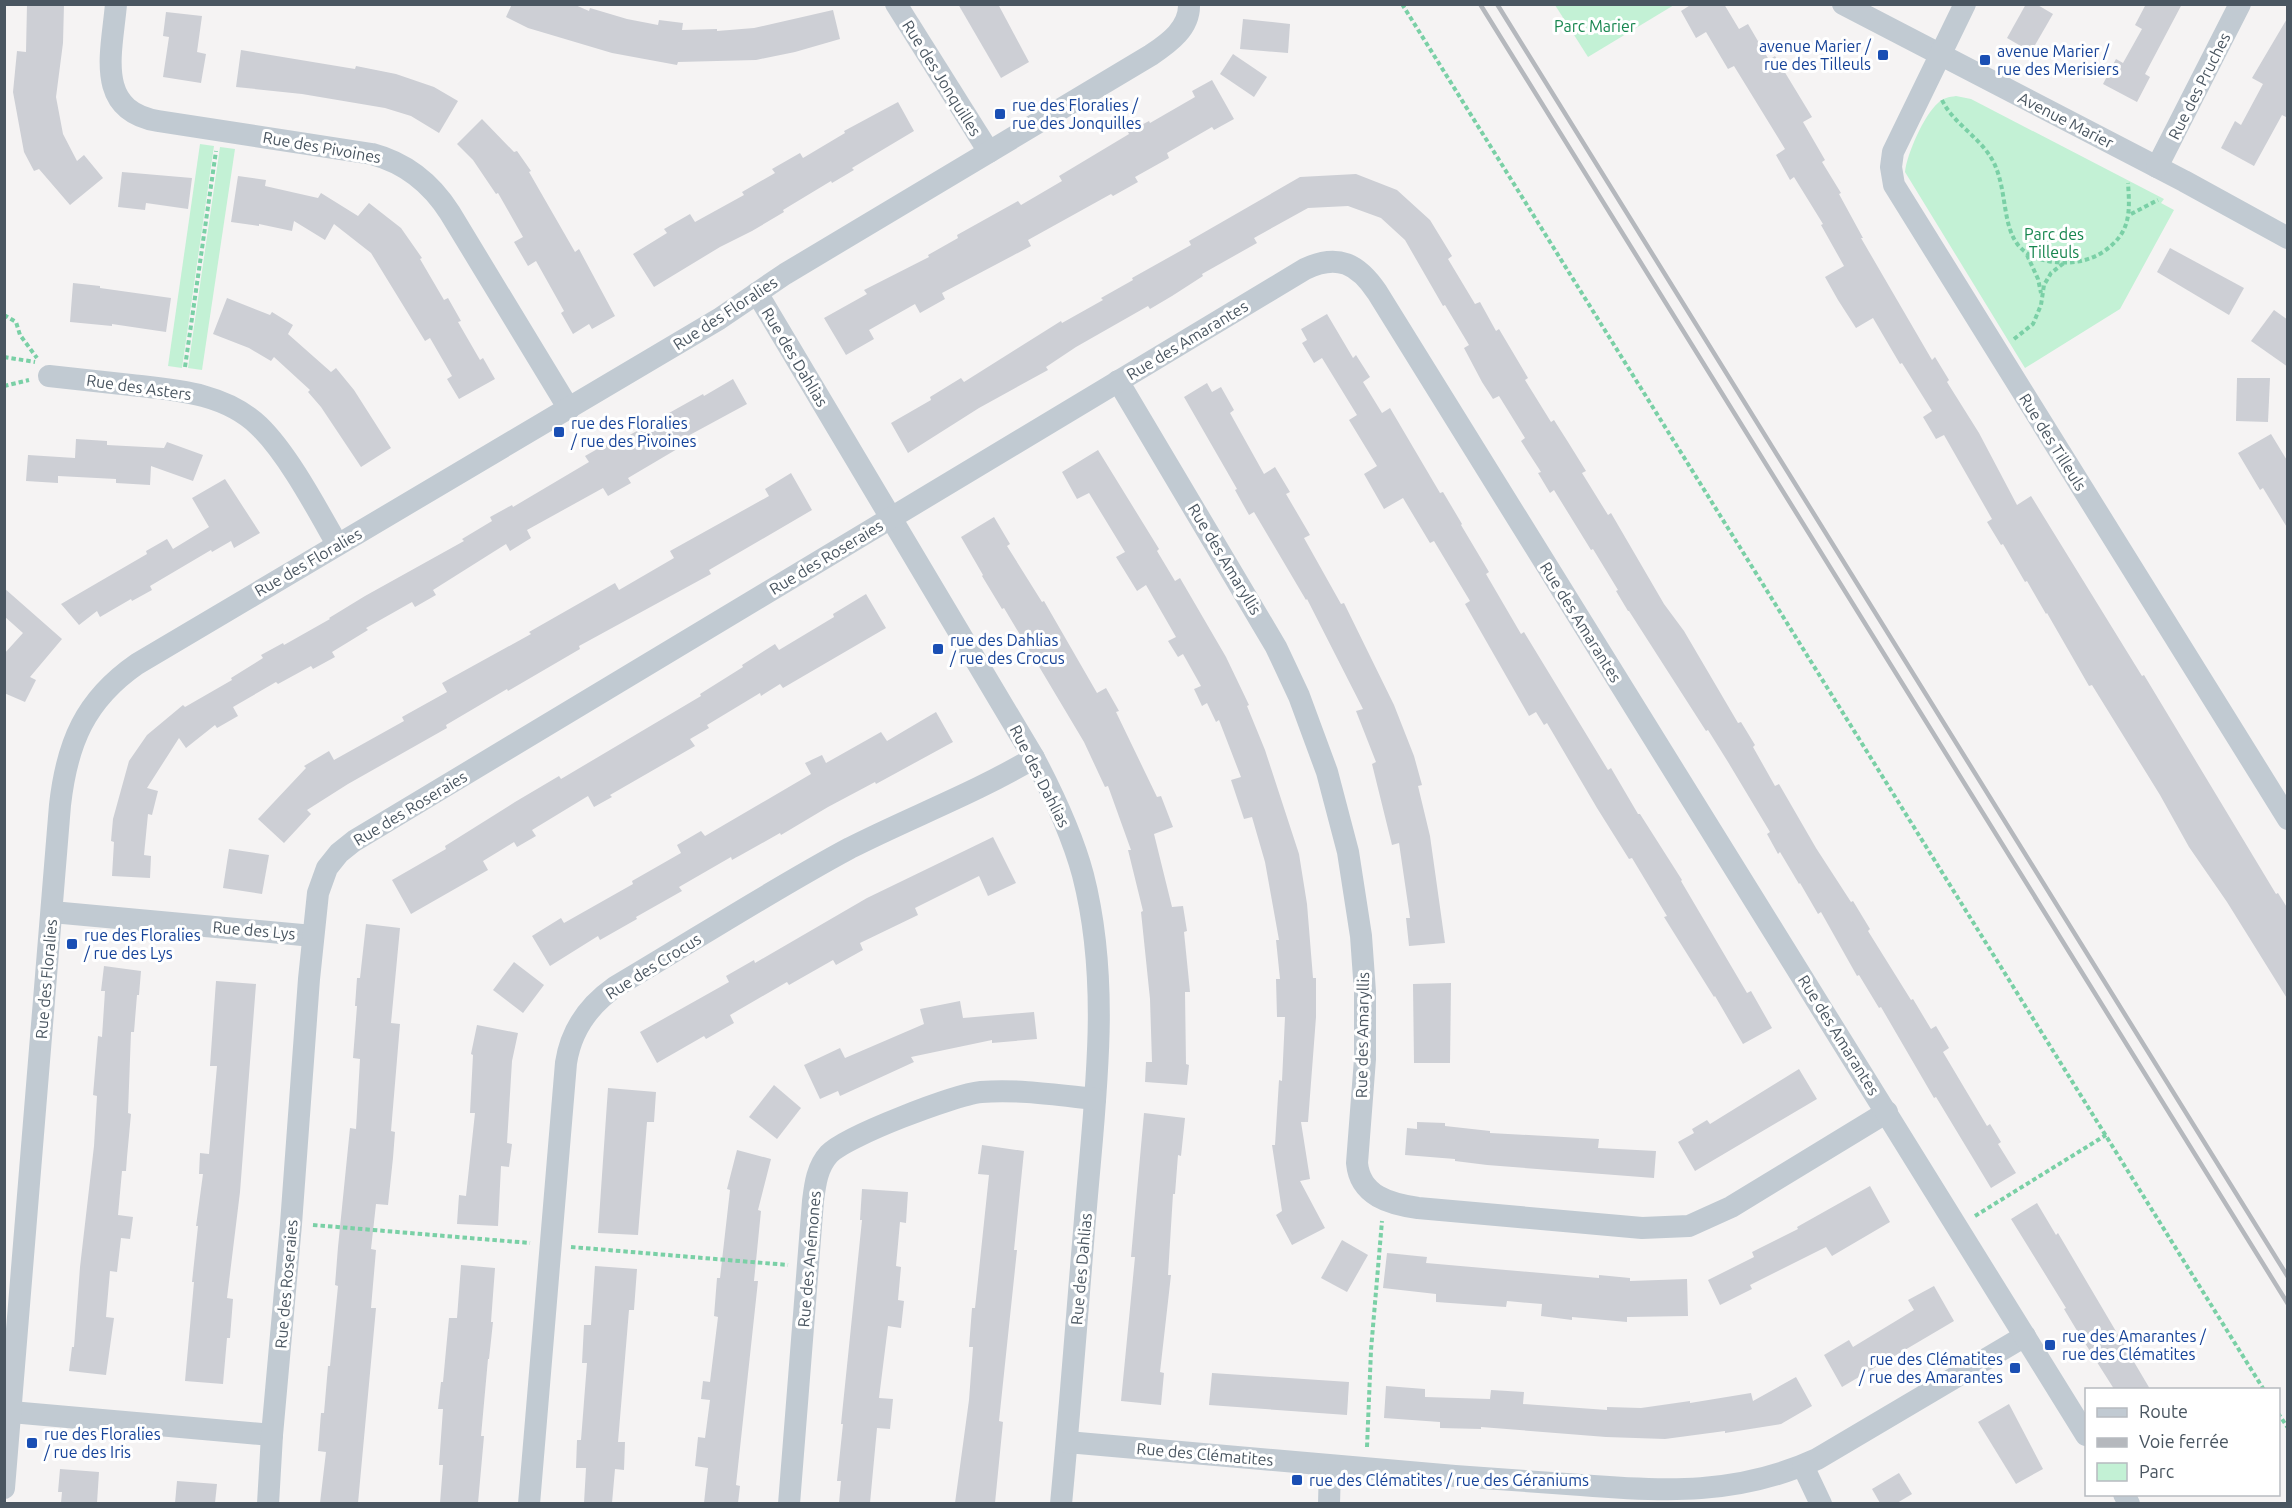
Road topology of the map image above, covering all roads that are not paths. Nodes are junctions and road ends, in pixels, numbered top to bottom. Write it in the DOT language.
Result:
graph roads {
  1 [pos="116,4"];
  2 [pos="896,4"];
  3 [pos="1190,4"];
  4 [pos="1843,4"];
  5 [pos="1965,4"];
  6 [pos="2240,4"];
  7 [pos="1939,54"];
  8 [pos="988,152"];
  9 [pos="2157,167"];
  10 [pos="2288,238"];
  11 [pos="757,294"];
  12 [pos="45,370"];
  13 [pos="1118,381"];
  14 [pos="569,409"];
  15 [pos="892,518"];
  16 [pos="337,544"];
  17 [pos="1034,758"];
  18 [pos="2288,819"];
  19 [pos="52,912"];
  20 [pos="313,936"];
  21 [pos="1095,1099"];
  22 [pos="1887,1112"];
  23 [pos="2025,1336"];
  24 [pos="10,1412"];
  25 [pos="2085,1433"];
  26 [pos="272,1436"];
  27 [pos="1067,1442"];
  28 [pos="1330,1466"];
  29 [pos="1803,1466"];
  30 [pos="4,1488"];
  31 [pos="268,1503"];
  32 [pos="529,1503"];
  33 [pos="789,1503"];
  34 [pos="1061,1503"];
  35 [pos="1329,1503"];
  36 [pos="1821,1503"];
  1 -- 14 [label="street, Rue des Pivoines"];
  2 -- 8 [label="street, Rue des Jonquilles"];
  3 -- 8 [label="street, Rue des Floralies"];
  4 -- 7 [label="street, Avenue Marier"];
  5 -- 7 [label="street, Rue des Tilleuls"];
  6 -- 9 [label="street, Rue des Pruches"];
  7 -- 9 [label="street, Avenue Marier"];
  7 -- 18 [label="street, Rue des Tilleuls"];
  8 -- 11 [label="street, Rue des Floralies"];
  9 -- 10 [label="street, Avenue Marier"];
  11 -- 14 [label="street, Rue des Floralies"];
  11 -- 15 [label="street, Rue des Dahlias"];
  12 -- 16 [label="street, Rue des Asters"];
  13 -- 15 [label="street, Rue des Amarantes"];
  13 -- 22 [label="street, Rue des Amarantes"];
  13 -- 22 [label="street, Rue des Amaryllis"];
  14 -- 16 [label="street, Rue des Floralies"];
  15 -- 17 [label="street, Rue des Dahlias"];
  15 -- 20 [label="street, Rue des Roseraies"];
  16 -- 19 [label="street, Rue des Floralies"];
  17 -- 21 [label="street, Rue des Dahlias"];
  17 -- 32 [label="street, Rue des Crocus"];
  19 -- 20 [label="street, Rue des Lys"];
  19 -- 24 [label="street, Rue des Floralies"];
  20 -- 26 [label="street, Rue des Roseraies"];
  21 -- 27 [label="street, Rue des Dahlias"];
  21 -- 33 [label="street, Rue des Anémones"];
  22 -- 23 [label="street, Rue des Amarantes"];
  23 -- 25 [label="street, Rue des Amarantes"];
  23 -- 29 [label="street, Rue des Clématites"];
  24 -- 26 [label="street"];
  24 -- 30 [label="street, Rue des Floralies"];
  26 -- 31 [label="street, Rue des Roseraies"];
  27 -- 28 [label="street, Rue des Clématites"];
  27 -- 34 [label="street, Rue des Dahlias"];
  28 -- 29 [label="street, Rue des Clématites"];
  28 -- 35 [label="street"];
  29 -- 36 [label="street"];
}
